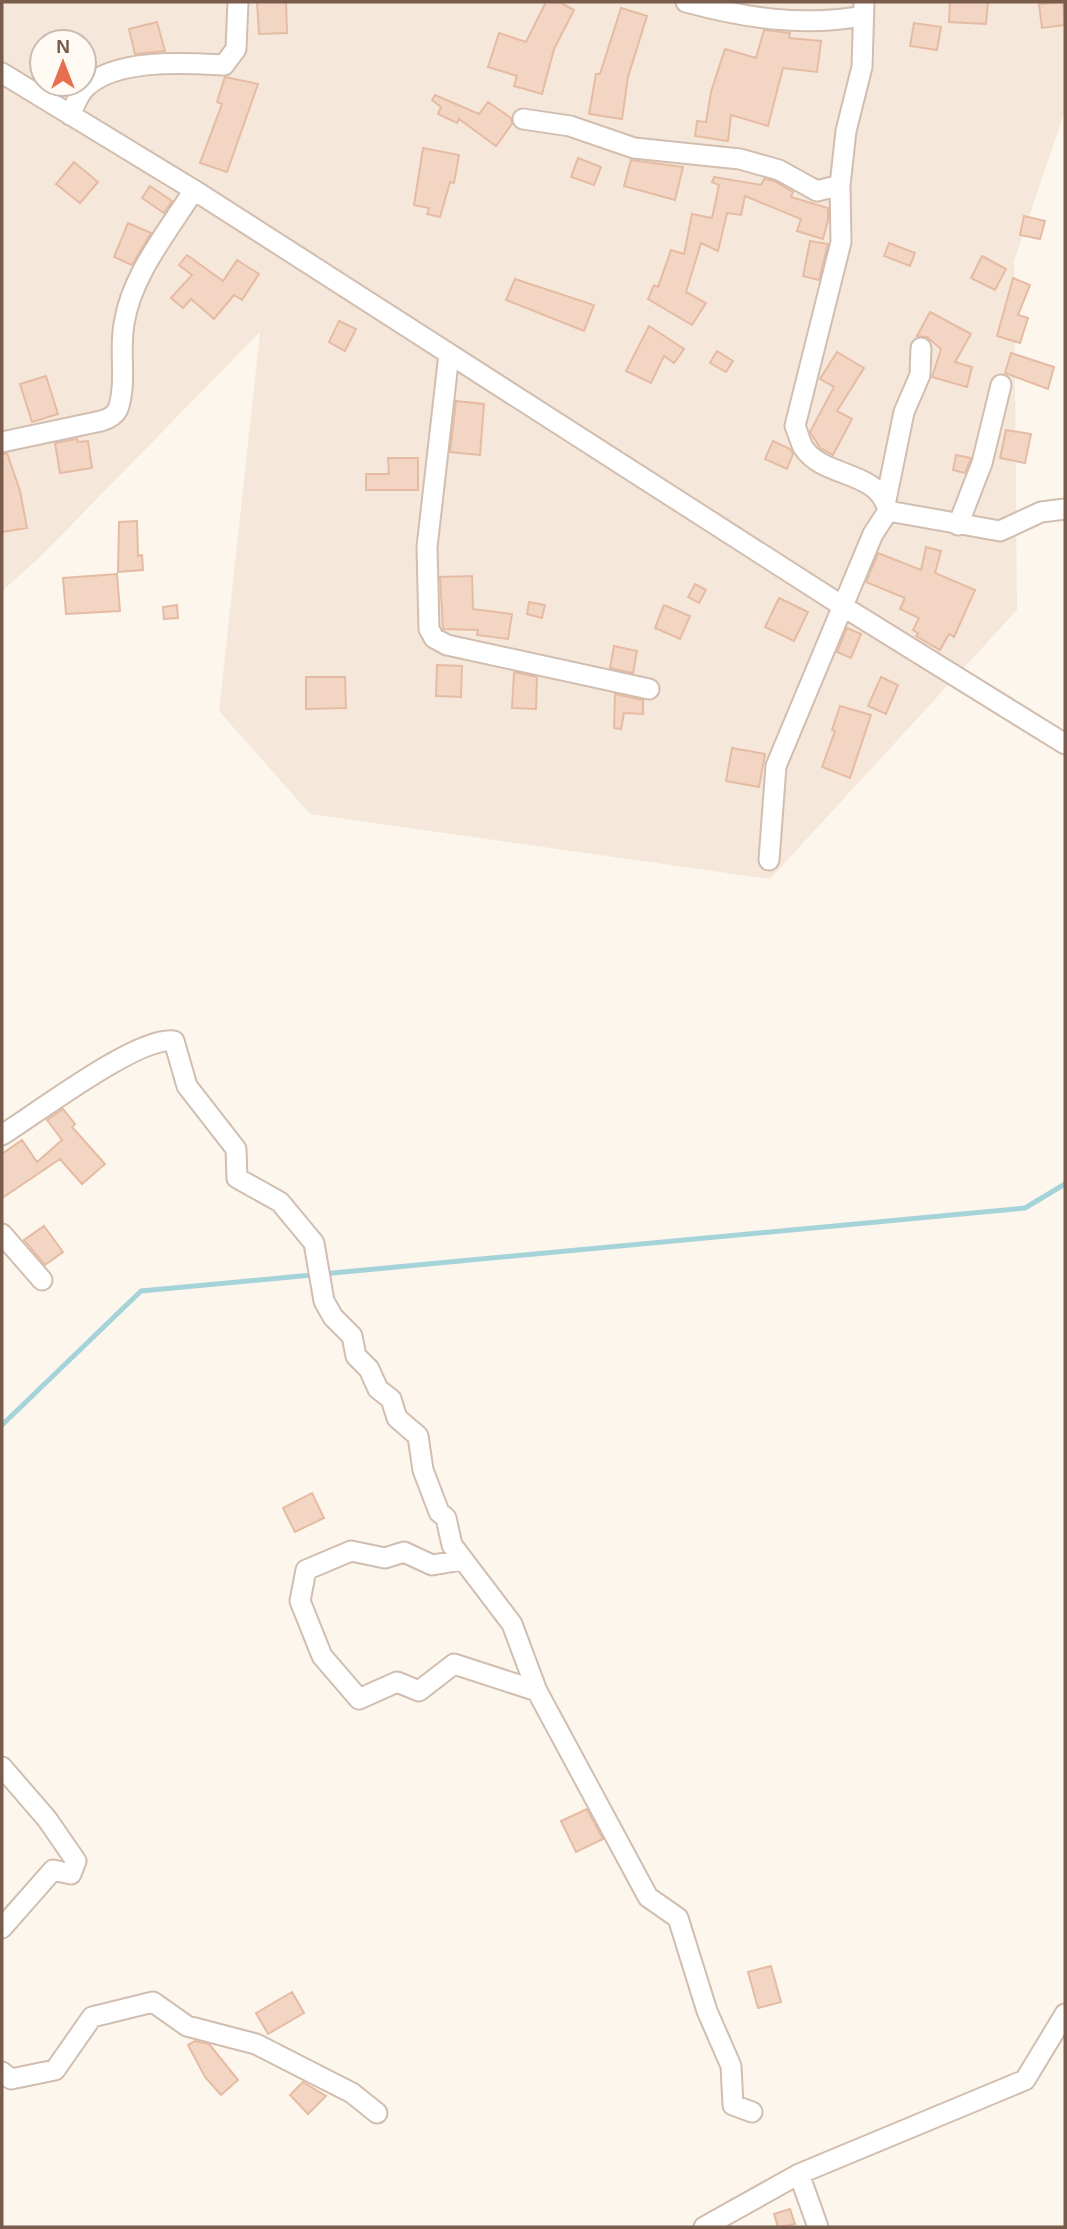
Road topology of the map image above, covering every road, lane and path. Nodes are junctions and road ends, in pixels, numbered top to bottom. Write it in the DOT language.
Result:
graph roads {
  1 [pos="238,2"];
  2 [pos="686,2"];
  3 [pos="864,9"];
  4 [pos="2,72"];
  5 [pos="70,115"];
  6 [pos="523,119"];
  7 [pos="840,185"];
  8 [pos="194,190"];
  9 [pos="921,348"];
  10 [pos="449,354"];
  11 [pos="1001,385"];
  12 [pos="2,442"];
  13 [pos="887,505"];
  14 [pos="1065,509"];
  15 [pos="958,525"];
  16 [pos="844,607"];
  17 [pos="649,689"];
  18 [pos="1065,744"];
  19 [pos="769,860"];
  20 [pos="2,1135"];
  21 [pos="2,1234"];
  22 [pos="42,1280"];
  23 [pos="463,1560"];
  24 [pos="537,1691"];
  25 [pos="2,1767"];
  26 [pos="2,1928"];
  27 [pos="1065,2014"];
  28 [pos="2,2072"];
  29 [pos="752,2112"];
  30 [pos="377,2113"];
  31 [pos="799,2174"];
  32 [pos="704,2227"];
  33 [pos="818,2227"];
  1 -- 5 [label="street"];
  2 -- 3 [label="street"];
  3 -- 7 [label="street"];
  4 -- 5 [label="street"];
  5 -- 8 [label="street"];
  6 -- 7 [label="street"];
  7 -- 13 [label="street"];
  8 -- 10 [label="street"];
  8 -- 12 [label="street"];
  9 -- 13 [label="street"];
  10 -- 16 [label="street"];
  10 -- 17 [label="street"];
  11 -- 15 [label="street"];
  13 -- 15 [label="street"];
  13 -- 16 [label="street"];
  14 -- 15 [label="street"];
  16 -- 18 [label="street"];
  16 -- 19 [label="street"];
  20 -- 23 [label="street"];
  21 -- 22 [label="street"];
  23 -- 24 [label="street"];
  23 -- 24 [label="street"];
  24 -- 29 [label="street"];
  25 -- 26 [label="street"];
  27 -- 31 [label="street"];
  28 -- 30 [label="street"];
  31 -- 32 [label="street"];
  31 -- 33 [label="street"];
}
